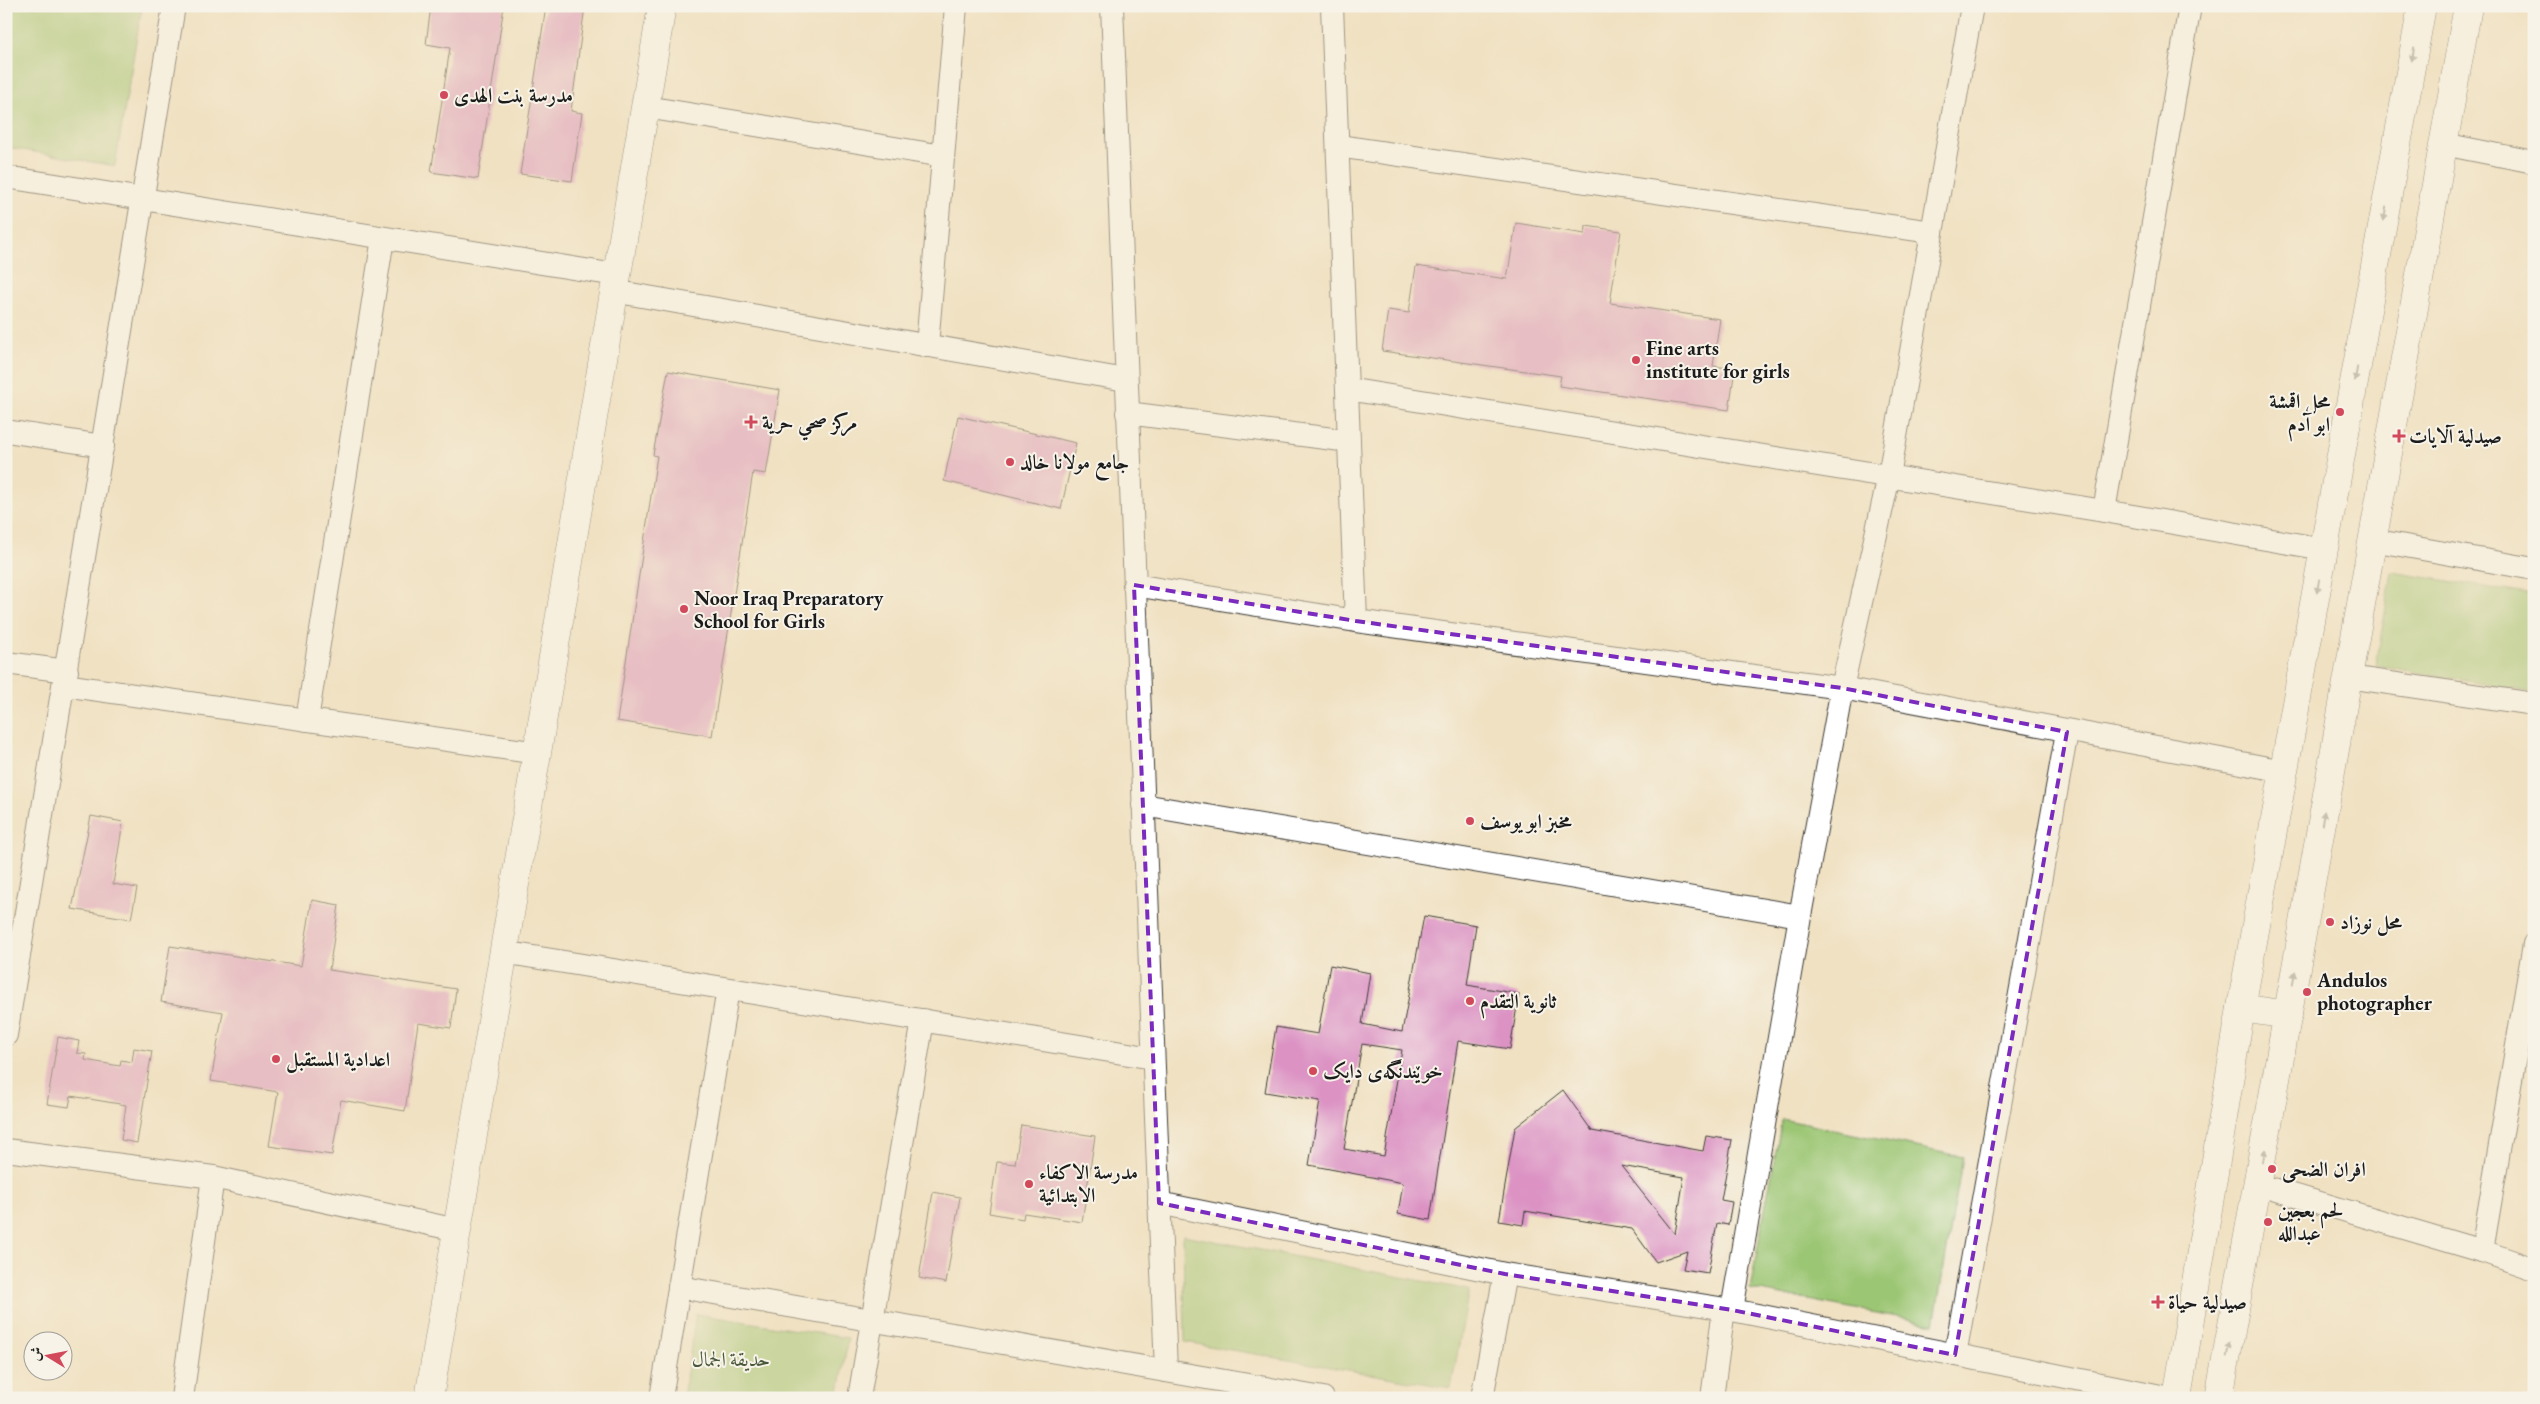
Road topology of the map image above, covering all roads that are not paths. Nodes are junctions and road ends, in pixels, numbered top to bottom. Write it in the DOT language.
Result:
graph roads {
  1 [pos="174,6"];
  2 [pos="662,6"];
  3 [pos="956,6"];
  4 [pos="1112,6"];
  5 [pos="1332,6"];
  6 [pos="1967,6"];
  7 [pos="2190,6"];
  8 [pos="2422,6"];
  9 [pos="2468,6"];
  10 [pos="1972,7"];
  11 [pos="646,107"];
  12 [pos="2444,144"];
  13 [pos="1338,146"];
  14 [pos="943,156"];
  15 [pos="2534,162"];
  16 [pos="6,177"];
  17 [pos="143,199"];
  18 [pos="1932,232"];
  19 [pos="383,238"];
  20 [pos="615,283"];
  21 [pos="926,346"];
  22 [pos="1126,380"];
  23 [pos="1347,389"];
  24 [pos="1128,413"];
  25 [pos="6,431"];
  26 [pos="1349,441"];
  27 [pos="103,446"];
  28 [pos="1889,476"];
  29 [pos="2104,511"];
  30 [pos="2372,540"];
  31 [pos="2324,549"];
  32 [pos="2534,570"];
  33 [pos="1134,585"];
  34 [pos="1356,622"];
  35 [pos="6,663"];
  36 [pos="2348,676"];
  37 [pos="66,678"];
  38 [pos="1842,688"];
  39 [pos="2534,704"];
  40 [pos="306,720"];
  41 [pos="2067,732"];
  42 [pos="538,753"];
  43 [pos="2284,771"];
  44 [pos="1143,805"];
  45 [pos="16,915"];
  46 [pos="1800,916"];
  47 [pos="2534,944"];
  48 [pos="503,952"];
  49 [pos="728,989"];
  50 [pos="2242,1008"];
  51 [pos="2288,1015"];
  52 [pos="922,1020"];
  53 [pos="6,1036"];
  54 [pos="1153,1058"];
  55 [pos="6,1150"];
  56 [pos="214,1177"];
  57 [pos="2259,1185"];
  58 [pos="1159,1203"];
  59 [pos="457,1230"];
  60 [pos="2482,1251"];
  61 [pos="2534,1269"];
  62 [pos="1505,1274"];
  63 [pos="679,1287"];
  64 [pos="1728,1310"];
  65 [pos="872,1320"];
  66 [pos="1955,1355"];
  67 [pos="1166,1371"];
  68 [pos="182,1398"];
  69 [pos="429,1398"];
  70 [pos="661,1398"];
  71 [pos="859,1398"];
  72 [pos="1323,1398"];
  73 [pos="1482,1398"];
  74 [pos="1712,1398"];
  75 [pos="2171,1398"];
  76 [pos="2177,1398"];
  77 [pos="2219,1398"];
  1 -- 17 [label="street"];
  2 -- 11 [label="main road"];
  3 -- 14 [label="street"];
  4 -- 22 [label="street"];
  5 -- 13 [label="street"];
  6 -- 10 [label="street"];
  7 -- 29 [label="street"];
  8 -- 31 [label="main road, one-way"];
  9 -- 12 [label="main road"];
  10 -- 18 [label="street"];
  11 -- 14 [label="street"];
  11 -- 20 [label="main road"];
  12 -- 15 [label="street"];
  12 -- 30 [label="main road"];
  13 -- 18 [label="street"];
  13 -- 23 [label="street"];
  14 -- 21 [label="street"];
  16 -- 17 [label="street"];
  17 -- 19 [label="street"];
  17 -- 27 [label="street"];
  18 -- 28 [label="street"];
  19 -- 20 [label="street"];
  19 -- 40 [label="street"];
  20 -- 21 [label="street"];
  20 -- 42 [label="main road"];
  21 -- 22 [label="street"];
  22 -- 24 [label="street"];
  23 -- 26 [label="street"];
  23 -- 28 [label="street"];
  24 -- 26 [label="street"];
  24 -- 33 [label="street"];
  25 -- 27 [label="street"];
  26 -- 34 [label="street"];
  27 -- 37 [label="street"];
  28 -- 29 [label="street"];
  28 -- 38 [label="street"];
  29 -- 31 [label="street"];
  30 -- 32 [label="street"];
  30 -- 36 [label="main road"];
  31 -- 43 [label="main road, one-way"];
  33 -- 34 [label="street"];
  33 -- 44 [label="street"];
  34 -- 38 [label="street"];
  35 -- 37 [label="street"];
  36 -- 39 [label="street"];
  51 -- 36 [label="main road, one-way"];
  37 -- 40 [label="street"];
  37 -- 45 [label="street"];
  38 -- 41 [label="street"];
  38 -- 46 [label="street"];
  40 -- 42 [label="street"];
  41 -- 43 [label="street"];
  41 -- 66 [label="street"];
  42 -- 48 [label="main road"];
  43 -- 50 [label="main road"];
  44 -- 46 [label="street"];
  44 -- 54 [label="street"];
  45 -- 53 [label="street"];
  46 -- 64 [label="street"];
  47 -- 60 [label="street"];
  48 -- 49 [label="street"];
  48 -- 59 [label="main road"];
  49 -- 52 [label="street"];
  49 -- 63 [label="street"];
  50 -- 51 [label="main road"];
  50 -- 76 [label="main road"];
  57 -- 51 [label="main road, one-way"];
  52 -- 54 [label="street"];
  52 -- 65 [label="street"];
  54 -- 58 [label="street"];
  55 -- 56 [label="street"];
  56 -- 59 [label="street"];
  56 -- 68 [label="street"];
  57 -- 60 [label="street"];
  77 -- 57 [label="main road, one-way"];
  58 -- 62 [label="street"];
  58 -- 67 [label="street"];
  59 -- 69 [label="main road"];
  60 -- 61 [label="street"];
  62 -- 64 [label="street"];
  62 -- 73 [label="street"];
  63 -- 65 [label="street"];
  63 -- 70 [label="street"];
  64 -- 66 [label="street"];
  64 -- 74 [label="street"];
  65 -- 67 [label="street"];
  65 -- 71 [label="street"];
  66 -- 75 [label="street"];
  67 -- 72 [label="street"];
}
